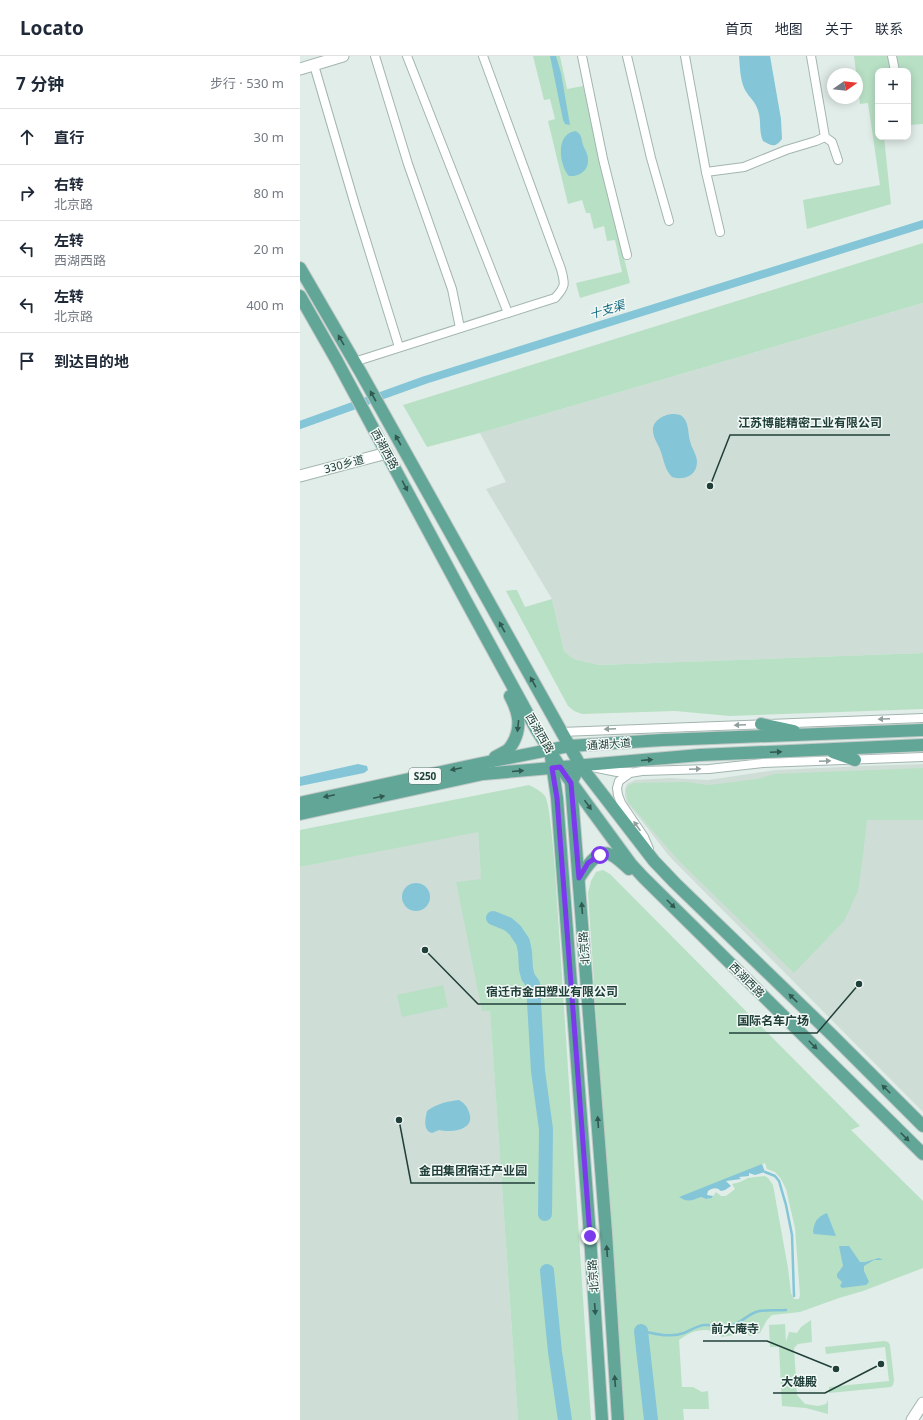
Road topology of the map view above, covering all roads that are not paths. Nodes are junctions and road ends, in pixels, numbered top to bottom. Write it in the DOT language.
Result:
graph roads {
  1 [pos="343,56"];
  2 [pos="375,56"];
  3 [pos="407,56"];
  4 [pos="483,56"];
  5 [pos="582,56"];
  6 [pos="627,56"];
  7 [pos="685,56"];
  8 [pos="811,56"];
  9 [pos="892,56"];
  10 [pos="314,65"];
  11 [pos="894,68"];
  12 [pos="300,69"];
  13 [pos="825,137"];
  14 [pos="838,160"];
  15 [pos="706,172"];
  16 [pos="669,221"];
  17 [pos="720,232"];
  18 [pos="627,255"];
  19 [pos="300,268"];
  20 [pos="300,296"];
  21 [pos="508,313"];
  22 [pos="460,328"];
  23 [pos="399,347"];
  24 [pos="354,362"];
  25 [pos="387,453"];
  26 [pos="300,476"];
  27 [pos="466,601"];
  28 [pos="923,718"];
  29 [pos="761,724"];
  30 [pos="923,730"];
  31 [pos="561,732"];
  32 [pos="810,735"];
  33 [pos="923,745"];
  34 [pos="569,746"];
  35 [pos="549,750"];
  36 [pos="824,750"];
  37 [pos="923,757"];
  38 [pos="855,760"];
  39 [pos="478,764"];
  40 [pos="580,765"];
  41 [pos="556,767"];
  42 [pos="637,772"];
  43 [pos="571,783"];
  44 [pos="300,803"];
  45 [pos="300,814"];
  46 [pos="654,861"];
  47 [pos="579,878"];
  48 [pos="649,883"];
  49 [pos="923,1126"];
  50 [pos="923,1154"];
  51 [pos="923,1403"];
  52 [pos="602,1420"];
  53 [pos="618,1420"];
  54 [pos="912,1420"];
  1 -- 10 [label="street"];
  2 -- 22 [label="street"];
  3 -- 21 [label="street"];
  4 -- 21 [label="street"];
  5 -- 18 [label="street"];
  6 -- 16 [label="street"];
  7 -- 15 [label="street"];
  8 -- 13 [label="street"];
  9 -- 11 [label="street"];
  10 -- 12 [label="street"];
  10 -- 23 [label="street"];
  13 -- 14 [label="street"];
  13 -- 15 [label="street"];
  15 -- 17 [label="street"];
  24 -- 19 [label="main road, 西湖西路, one-way"];
  20 -- 25 [label="main road, 西湖西路"];
  21 -- 22 [label="street"];
  22 -- 23 [label="street"];
  23 -- 24 [label="street"];
  31 -- 24 [label="main road, 西湖西路, one-way"];
  25 -- 26 [label="street, 330乡道"];
  25 -- 27 [label="main road, 西湖西路, one-way"];
  27 -- 35 [label="main road, 西湖西路"];
  27 -- 39 [label="main road, one-way"];
  28 -- 29 [label="street, one-way"];
  29 -- 31 [label="street, one-way"];
  29 -- 32 [label="main road"];
  30 -- 32 [label="main road, 通湖大道"];
  31 -- 34 [label="main road, 西湖西路"];
  32 -- 34 [label="main road, 通湖大道"];
  33 -- 36 [label="main road, 通湖大道"];
  34 -- 35 [label="main road, 通湖大道"];
  34 -- 40 [label="main road, 西湖西路"];
  35 -- 39 [label="main road, 通湖大道 / S250"];
  35 -- 41 [label="main road, 西湖西路"];
  36 -- 38 [label="main road"];
  40 -- 36 [label="main road, 通湖大道, one-way"];
  37 -- 38 [label="street"];
  42 -- 38 [label="street, one-way"];
  39 -- 44 [label="main road, 通湖大道 / S250, one-way"];
  40 -- 41 [label="main road, 通湖大道 / S250"];
  40 -- 42 [label="street"];
  40 -- 43 [label="main road"];
  40 -- 46 [label="main road, 西湖西路"];
  41 -- 43 [label="main road, 西湖西路"];
  45 -- 41 [label="main road, 通湖大道 / S250, one-way"];
  41 -- 52 [label="main road, 北京路, one-way"];
  46 -- 42 [label="street, one-way"];
  43 -- 47 [label="main road, 北京路"];
  43 -- 48 [label="main road, 西湖西路, one-way"];
  49 -- 46 [label="main road, 西湖西路, one-way"];
  47 -- 48 [label="main road"];
  53 -- 47 [label="main road, 北京路, one-way"];
  48 -- 50 [label="main road, 西湖西路, one-way"];
  51 -- 54 [label="street"];
}
